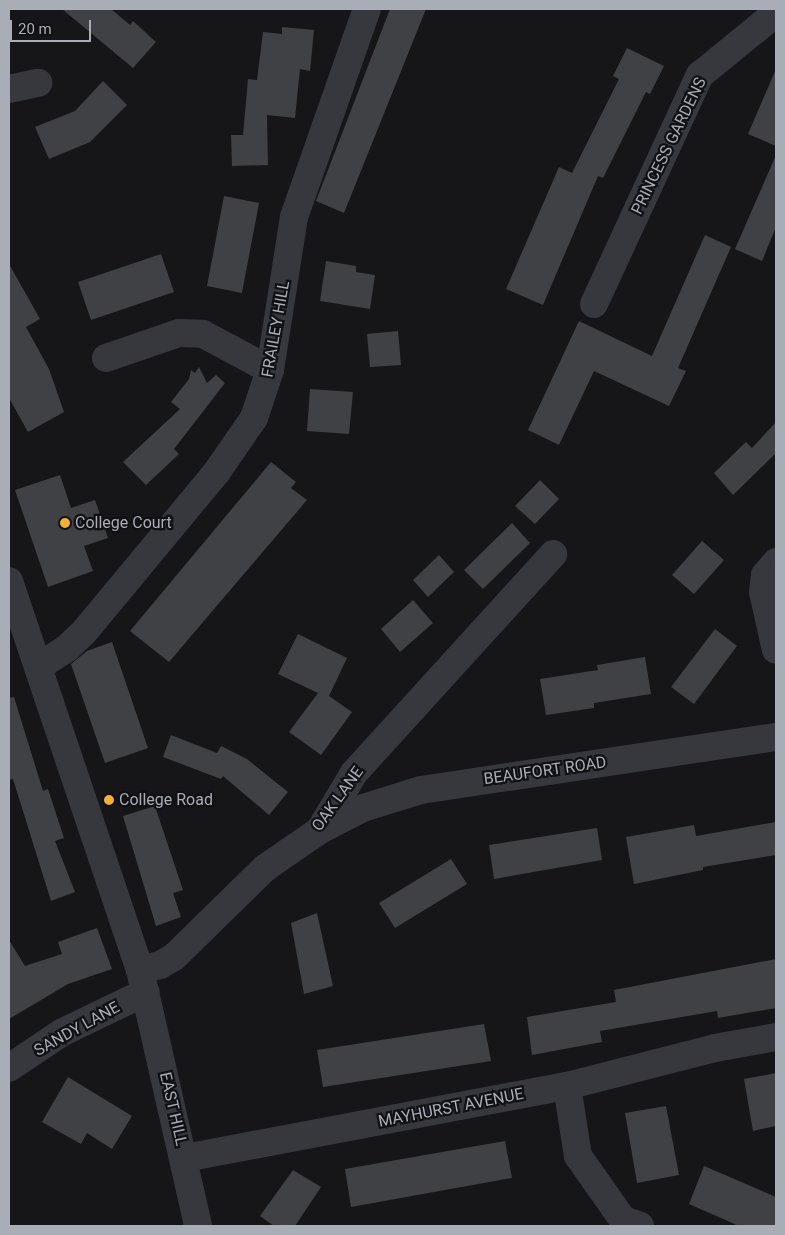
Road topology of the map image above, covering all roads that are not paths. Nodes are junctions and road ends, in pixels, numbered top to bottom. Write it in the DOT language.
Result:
graph roads {
  1 [pos="367,9"];
  2 [pos="776,13"];
  3 [pos="38,83"];
  4 [pos="9,89"];
  5 [pos="594,304"];
  6 [pos="106,358"];
  7 [pos="270,370"];
  8 [pos="553,554"];
  9 [pos="776,562"];
  10 [pos="9,581"];
  11 [pos="776,650"];
  12 [pos="38,667"];
  13 [pos="776,737"];
  14 [pos="320,830"];
  15 [pos="143,981"];
  16 [pos="776,1037"];
  17 [pos="9,1068"];
  18 [pos="567,1086"];
  19 [pos="184,1158"];
  20 [pos="627,1224"];
  21 [pos="198,1226"];
  1 -- 7 [label="street, FRAILEY HILL"];
  2 -- 5 [label="street, PRINCESS GARDENS"];
  3 -- 4 [label="street"];
  6 -- 7 [label="street"];
  7 -- 12 [label="street, FRAILEY HILL"];
  8 -- 14 [label="street, OAK LANE"];
  9 -- 11 [label="street"];
  10 -- 12 [label="street"];
  12 -- 15 [label="street"];
  13 -- 14 [label="street, BEAUFORT ROAD"];
  14 -- 15 [label="street, OAK LANE"];
  15 -- 17 [label="street, SANDY LANE"];
  15 -- 19 [label="street, EAST HILL"];
  16 -- 18 [label="street, MAYHURST AVENUE"];
  18 -- 19 [label="street, MAYHURST AVENUE"];
  18 -- 20 [label="street"];
  19 -- 21 [label="street, EAST HILL"];
}
